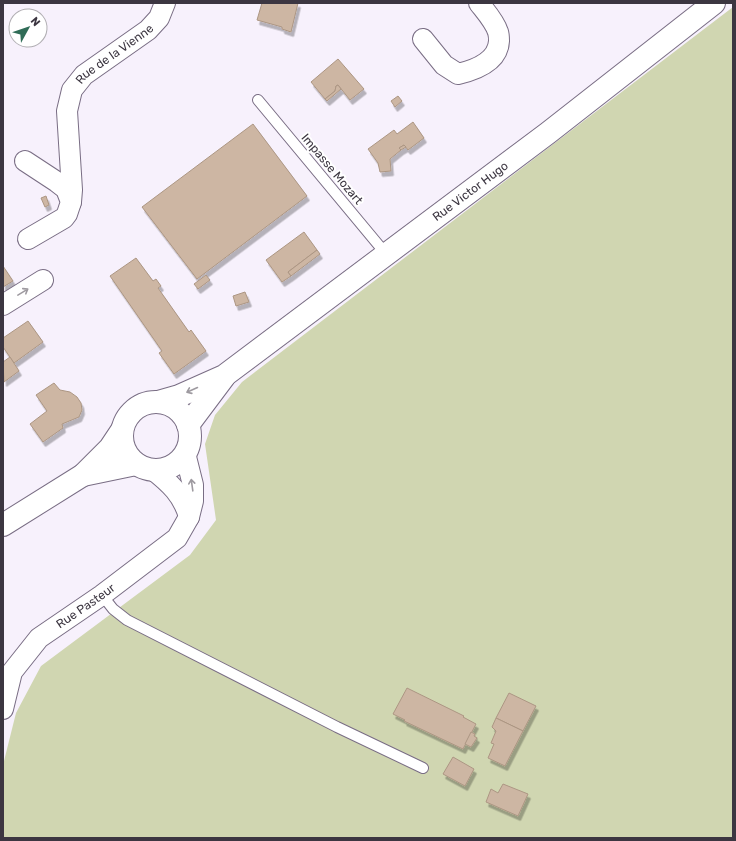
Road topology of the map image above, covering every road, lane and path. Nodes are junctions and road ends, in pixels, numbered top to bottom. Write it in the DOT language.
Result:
graph roads {
  1 [pos="165,3"];
  2 [pos="479,3"];
  3 [pos="714,3"];
  4 [pos="423,39"];
  5 [pos="258,100"];
  6 [pos="25,161"];
  7 [pos="71,202"];
  8 [pos="28,240"];
  9 [pos="386,254"];
  10 [pos="43,280"];
  11 [pos="3,304"];
  12 [pos="224,376"];
  13 [pos="158,402"];
  14 [pos="188,425"];
  15 [pos="122,430"];
  16 [pos="186,453"];
  17 [pos="144,467"];
  18 [pos="83,475"];
  19 [pos="189,518"];
  20 [pos="3,525"];
  21 [pos="102,595"];
  22 [pos="3,709"];
  23 [pos="423,768"];
  1 -- 7 [label="street, Rue de la Vienne"];
  2 -- 4 [label="street"];
  3 -- 9 [label="street, Rue Victor Hugo"];
  5 -- 9 [label="lane, Impasse Mozart"];
  6 -- 7 [label="street"];
  7 -- 8 [label="street"];
  9 -- 12 [label="street, Rue Victor Hugo"];
  11 -- 10 [label="street, one-way"];
  12 -- 13 [label="street, Rue Victor Hugo, one-way"];
  12 -- 14 [label="street, Rue Victor Hugo"];
  13 -- 14 [label="street"];
  13 -- 15 [label="street"];
  14 -- 16 [label="street"];
  15 -- 17 [label="street"];
  15 -- 18 [label="street"];
  16 -- 17 [label="street"];
  19 -- 16 [label="street, Rue Pasteur, one-way"];
  17 -- 18 [label="street"];
  17 -- 19 [label="street"];
  18 -- 20 [label="street"];
  19 -- 21 [label="street, Rue Pasteur"];
  21 -- 22 [label="street, Rue Pasteur"];
  21 -- 23 [label="lane"];
}
